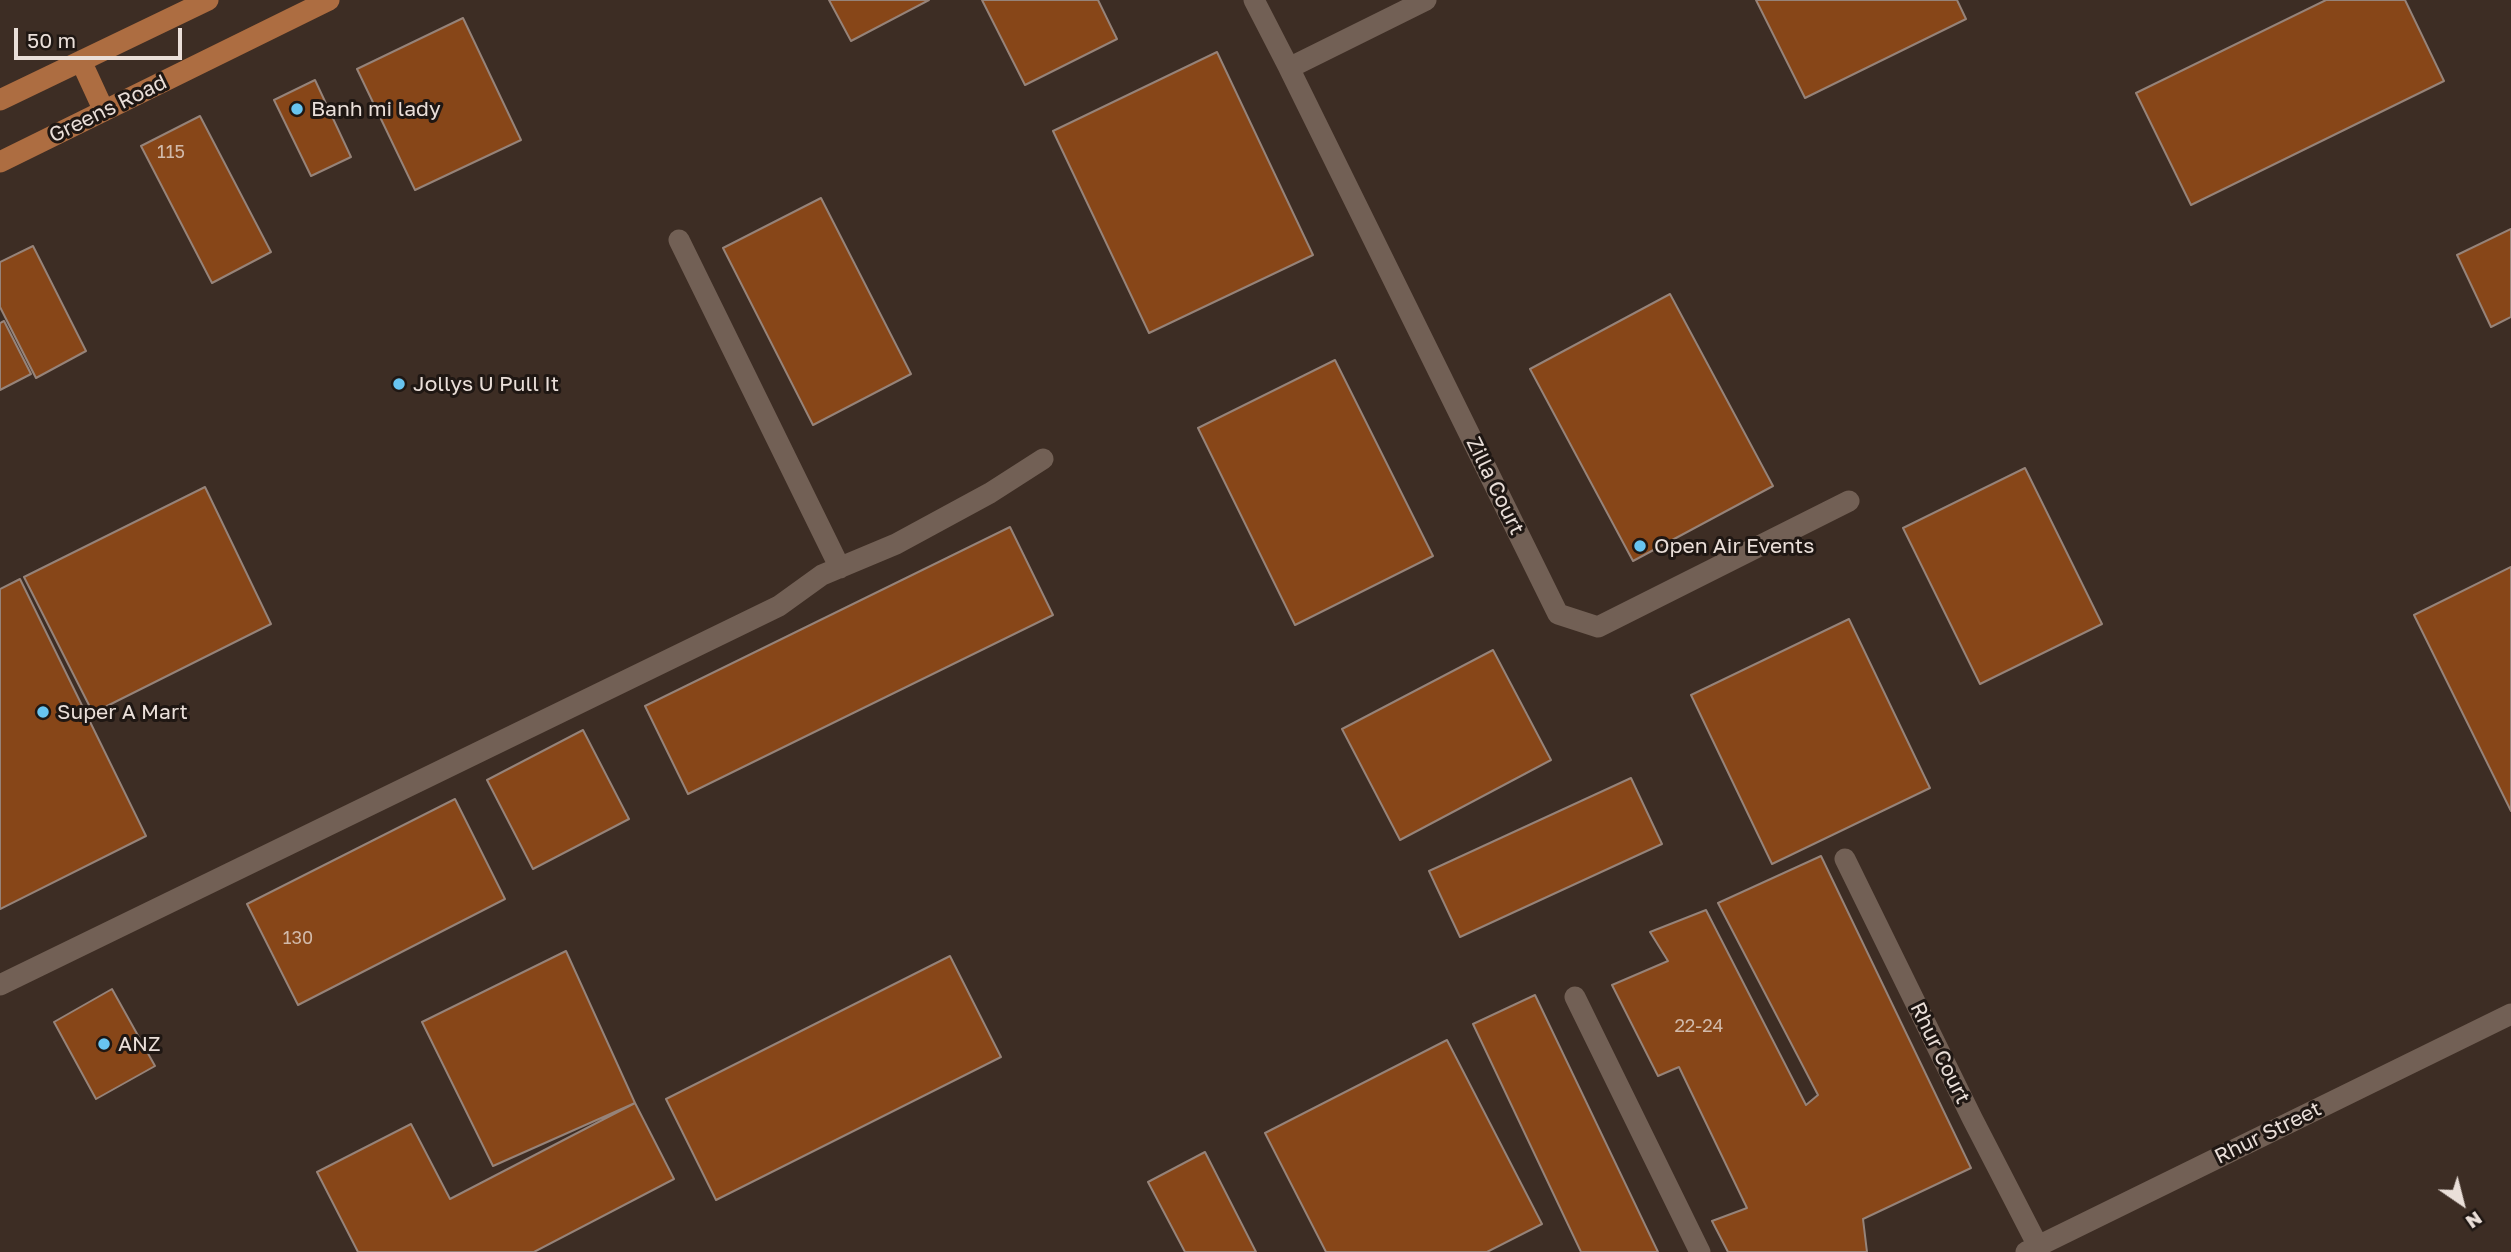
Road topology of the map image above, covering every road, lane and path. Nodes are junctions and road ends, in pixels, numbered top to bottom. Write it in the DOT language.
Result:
graph roads {
  1 [pos="208,0"];
  2 [pos="329,0"];
  3 [pos="1254,0"];
  4 [pos="1426,0"];
  5 [pos="81,61"];
  6 [pos="1289,68"];
  7 [pos="0,100"];
  8 [pos="104,111"];
  9 [pos="0,162"];
  10 [pos="678,240"];
  11 [pos="1043,459"];
  12 [pos="1849,501"];
  13 [pos="840,568"];
  14 [pos="1845,859"];
  15 [pos="0,985"];
  16 [pos="1576,997"];
  17 [pos="2511,1014"];
  18 [pos="2032,1249"];
  19 [pos="1700,1252"];
  1 -- 5 [label="main road"];
  2 -- 8 [label="main road, Greens Road"];
  3 -- 6 [label="street, Zilla Court"];
  4 -- 6 [label="street"];
  5 -- 7 [label="main road"];
  5 -- 8 [label="main road"];
  6 -- 12 [label="street, Zilla Court"];
  8 -- 9 [label="main road, Greens Road"];
  10 -- 13 [label="street"];
  11 -- 13 [label="street"];
  13 -- 15 [label="street"];
  14 -- 18 [label="street, Rhur Court"];
  16 -- 19 [label="street"];
  17 -- 18 [label="street, Rhur Street"];
}
